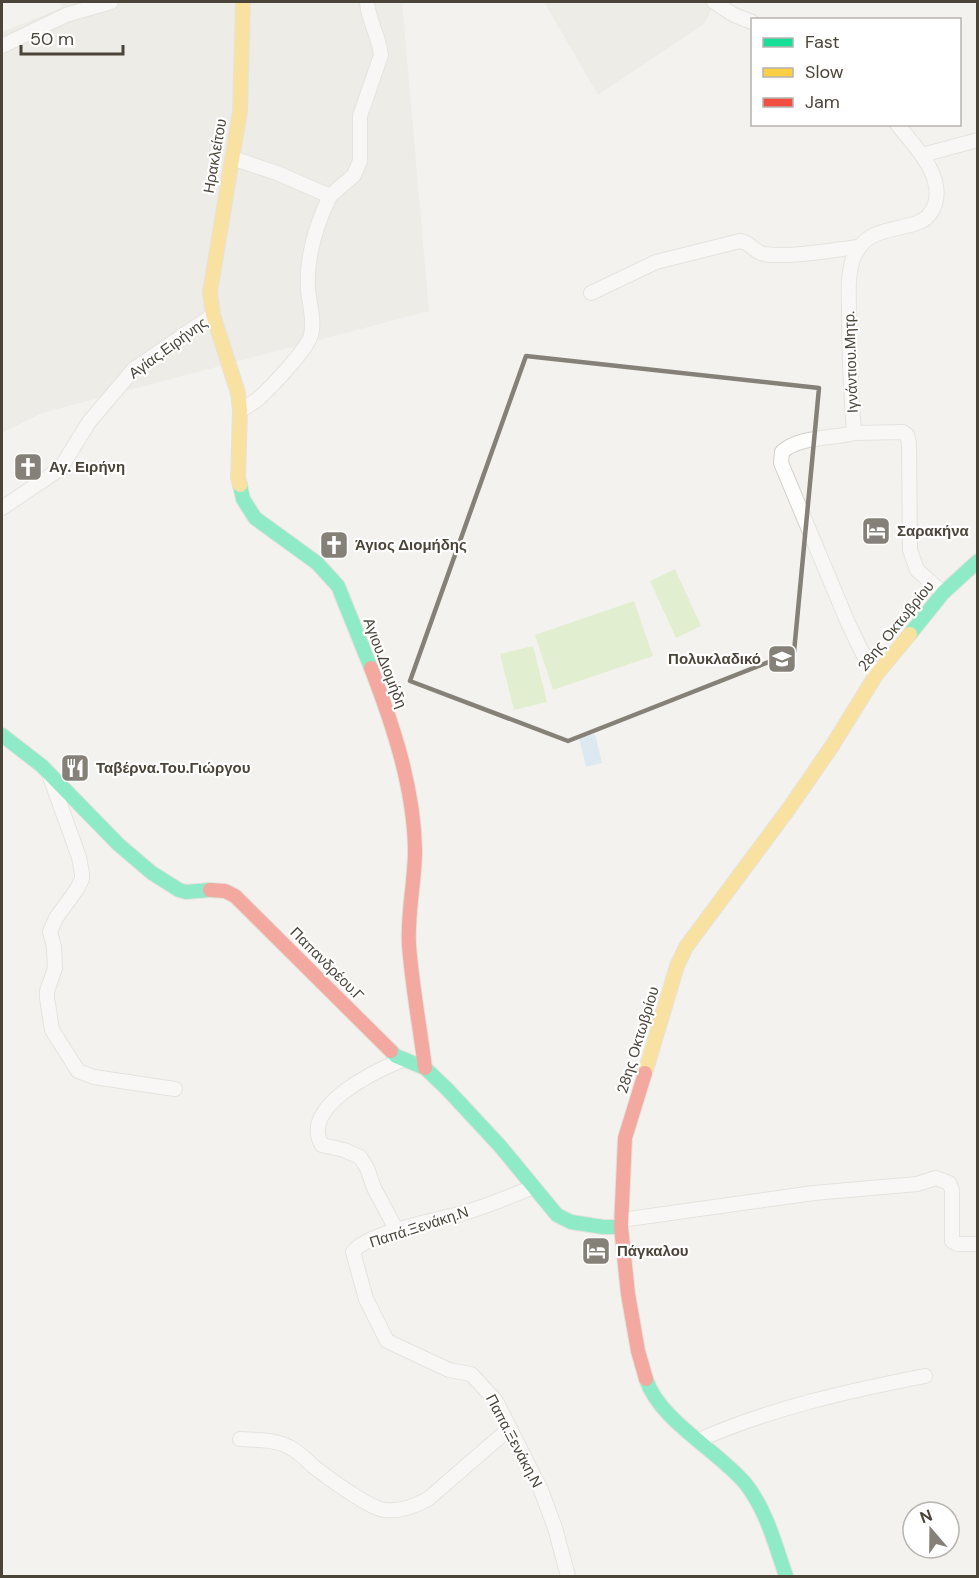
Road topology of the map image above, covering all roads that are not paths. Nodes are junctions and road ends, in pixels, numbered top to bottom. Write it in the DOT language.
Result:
graph roads {
  1 [pos="111,2"];
  2 [pos="243,2"];
  3 [pos="368,2"];
  4 [pos="714,2"];
  5 [pos="73,7"];
  6 [pos="751,21"];
  7 [pos="2,46"];
  8 [pos="898,126"];
  9 [pos="978,140"];
  10 [pos="921,156"];
  11 [pos="232,158"];
  12 [pos="330,196"];
  13 [pos="858,247"];
  14 [pos="591,293"];
  15 [pos="213,315"];
  16 [pos="240,411"];
  17 [pos="854,433"];
  18 [pos="2,508"];
  19 [pos="978,561"];
  20 [pos="943,592"];
  21 [pos="876,675"];
  22 [pos="2,735"];
  23 [pos="50,776"];
  24 [pos="402,1060"];
  25 [pos="425,1068"];
  26 [pos="175,1089"];
  27 [pos="533,1187"];
  28 [pos="621,1223"];
  29 [pos="397,1231"];
  30 [pos="978,1244"];
  31 [pos="366,1299"];
  32 [pos="924,1376"];
  33 [pos="510,1428"];
  34 [pos="240,1439"];
  35 [pos="699,1440"];
  36 [pos="568,1576"];
  37 [pos="786,1576"];
  1 -- 5 [label="street"];
  2 -- 11 [label="street, Ηρακλείτου"];
  3 -- 12 [label="street"];
  4 -- 6 [label="street"];
  5 -- 7 [label="street"];
  8 -- 10 [label="street"];
  9 -- 10 [label="street"];
  10 -- 13 [label="street"];
  11 -- 12 [label="street"];
  11 -- 15 [label="street, Ηρακλείτου"];
  12 -- 16 [label="street"];
  13 -- 14 [label="street"];
  13 -- 17 [label="street, Ιγνάντιου.Μητρ."];
  15 -- 16 [label="street, Αγιου.Διομήδη"];
  15 -- 18 [label="street, Αγίας.Ειρήνης"];
  16 -- 25 [label="street, Αγιου.Διομήδη"];
  17 -- 20 [label="street, Ιγνάντιου.Μητρ."];
  17 -- 21 [label="street"];
  19 -- 20 [label="street, 28ης Οκτωβρίου"];
  20 -- 21 [label="street, 28ης Οκτωβρίου"];
  21 -- 28 [label="street, 28ης Οκτωβρίου"];
  22 -- 23 [label="street, Παπανδρέου.Γ"];
  23 -- 24 [label="street, Παπανδρέου.Γ"];
  23 -- 26 [label="street"];
  24 -- 25 [label="street, Παπανδρέου.Γ"];
  24 -- 29 [label="street"];
  25 -- 27 [label="street, Παπανδρέου.Γ"];
  27 -- 28 [label="street, Παπανδρέου.Γ"];
  27 -- 29 [label="street, Παπά.Ξενάκη.Ν"];
  28 -- 30 [label="street"];
  28 -- 35 [label="street, 28ης Οκτωβρίου"];
  29 -- 31 [label="street, Παπά.Ξενάκη.Ν"];
  31 -- 33 [label="street, Παπα.Ξενάκη.Ν"];
  32 -- 35 [label="street"];
  33 -- 34 [label="street"];
  33 -- 36 [label="street, Παπα.Ξενάκη.Ν"];
  35 -- 37 [label="street, 28ης Οκτωβρίου"];
}
